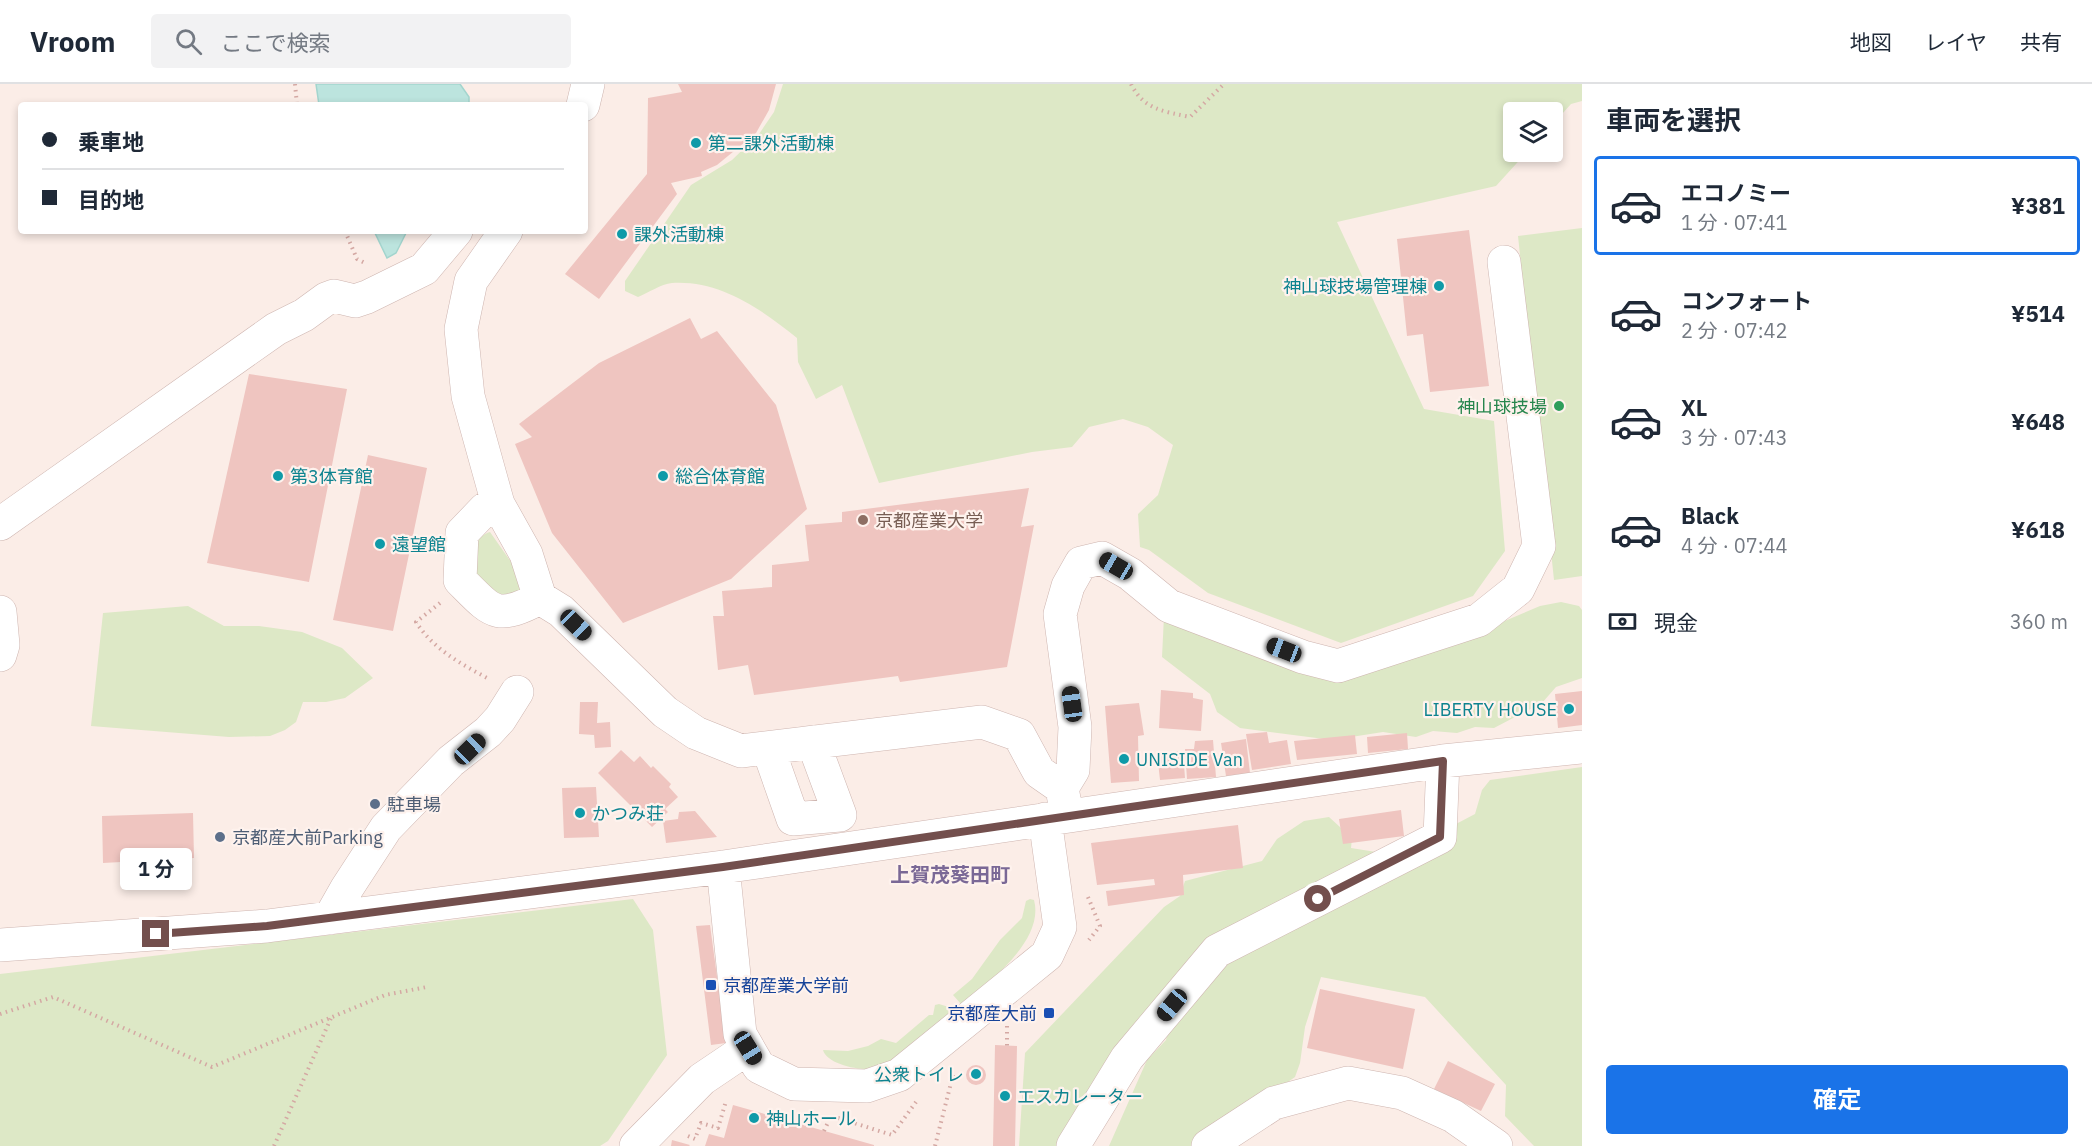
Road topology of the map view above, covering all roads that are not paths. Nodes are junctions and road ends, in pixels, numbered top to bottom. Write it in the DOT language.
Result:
graph roads {
  1 [pos="588,84"];
  2 [pos="584,102"];
  3 [pos="453,234"];
  4 [pos="504,234"];
  5 [pos="1504,262"];
  6 [pos="498,504"];
  7 [pos="0,524"];
  8 [pos="540,598"];
  9 [pos="0,612"];
  10 [pos="0,655"];
  11 [pos="517,692"];
  12 [pos="813,742"];
  13 [pos="1582,747"];
  14 [pos="768,748"];
  15 [pos="1443,761"];
  16 [pos="1058,808"];
  17 [pos="723,867"];
  18 [pos="330,918"];
  19 [pos="0,945"];
  20 [pos="748,1048"];
  21 [pos="636,1146"];
  22 [pos="1073,1146"];
  23 [pos="1208,1146"];
  24 [pos="1496,1146"];
  1 -- 2 [label="street"];
  3 -- 7 [label="street"];
  4 -- 6 [label="street"];
  5 -- 16 [label="street"];
  6 -- 8 [label="street"];
  6 -- 8 [label="street"];
  8 -- 14 [label="street"];
  9 -- 10 [label="street"];
  11 -- 18 [label="street"];
  12 -- 14 [label="street"];
  12 -- 14 [label="street"];
  12 -- 16 [label="street"];
  13 -- 15 [label="street"];
  15 -- 16 [label="street"];
  15 -- 22 [label="street"];
  16 -- 17 [label="street"];
  16 -- 20 [label="street"];
  17 -- 18 [label="street"];
  17 -- 20 [label="street"];
  18 -- 19 [label="street"];
  20 -- 21 [label="street"];
  23 -- 24 [label="street"];
}
